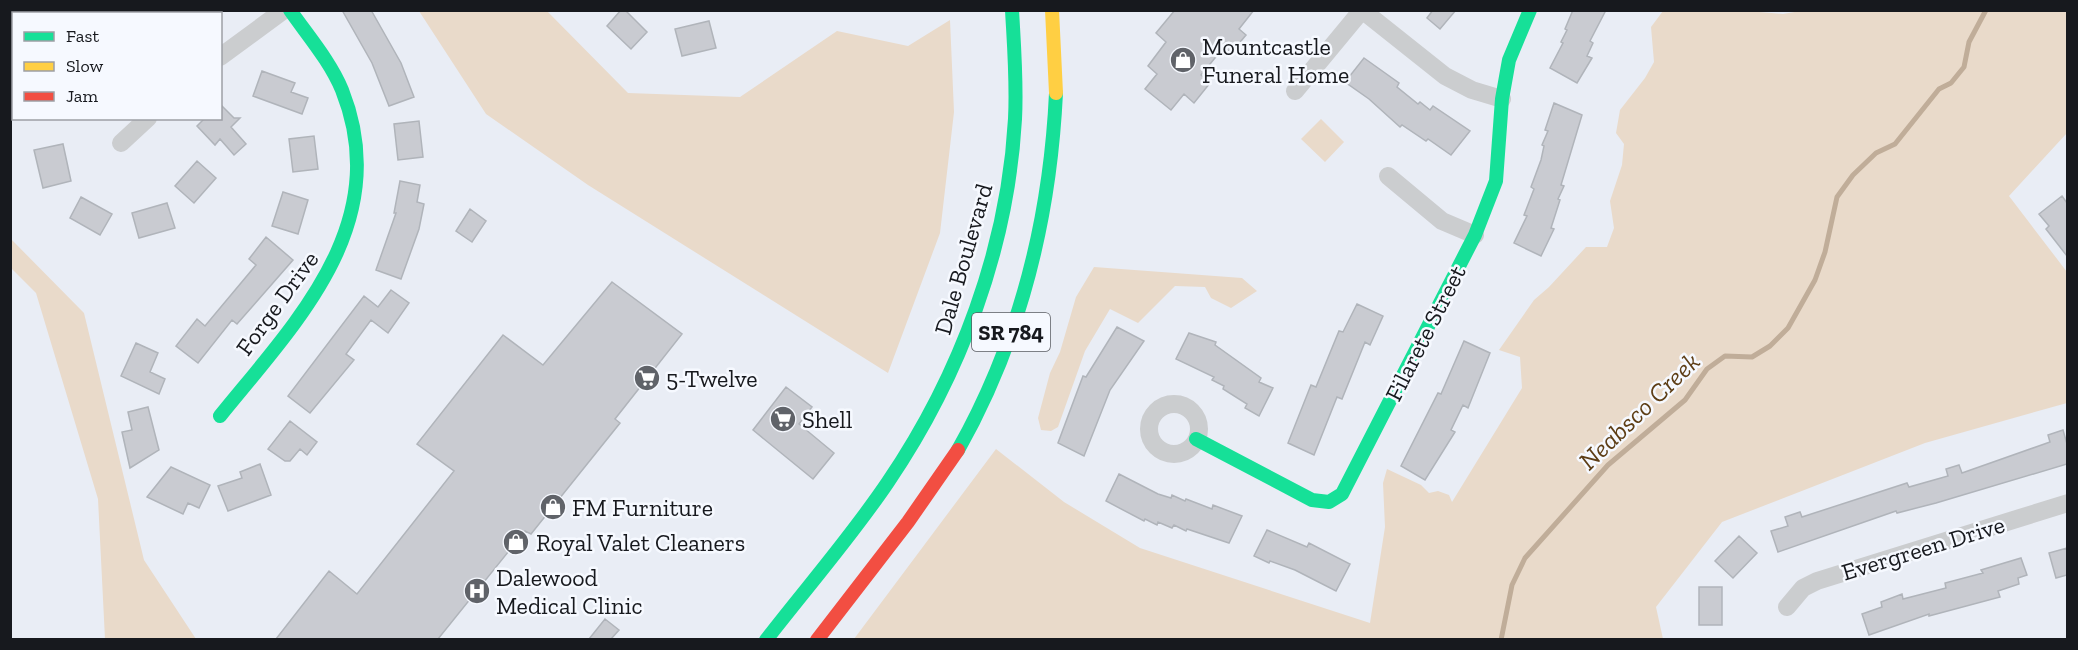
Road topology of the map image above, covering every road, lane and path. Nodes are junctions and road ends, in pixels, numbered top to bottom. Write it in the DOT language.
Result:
graph roads {
  1 [pos="284,10"];
  2 [pos="290,10"];
  3 [pos="1012,10"];
  4 [pos="1052,10"];
  5 [pos="1362,10"];
  6 [pos="1530,10"];
  7 [pos="222,56"];
  8 [pos="1295,91"];
  9 [pos="1502,99"];
  10 [pos="146,120"];
  11 [pos="121,143"];
  12 [pos="1388,177"];
  13 [pos="1475,235"];
  14 [pos="220,416"];
  15 [pos="1196,440"];
  16 [pos="2067,503"];
  17 [pos="1787,607"];
  18 [pos="766,639"];
  19 [pos="817,639"];
  1 -- 7 [label="street"];
  2 -- 14 [label="main road, Forge Drive"];
  3 -- 18 [label="main road, Dale Boulevard / SR 784"];
  4 -- 19 [label="main road, SR 784"];
  5 -- 8 [label="street"];
  5 -- 9 [label="street"];
  6 -- 9 [label="main road, Filarete Street"];
  9 -- 13 [label="main road, Filarete Street"];
  10 -- 11 [label="street"];
  12 -- 13 [label="street"];
  13 -- 15 [label="main road, Filarete Street"];
  16 -- 17 [label="street, Evergreen Drive"];
}
